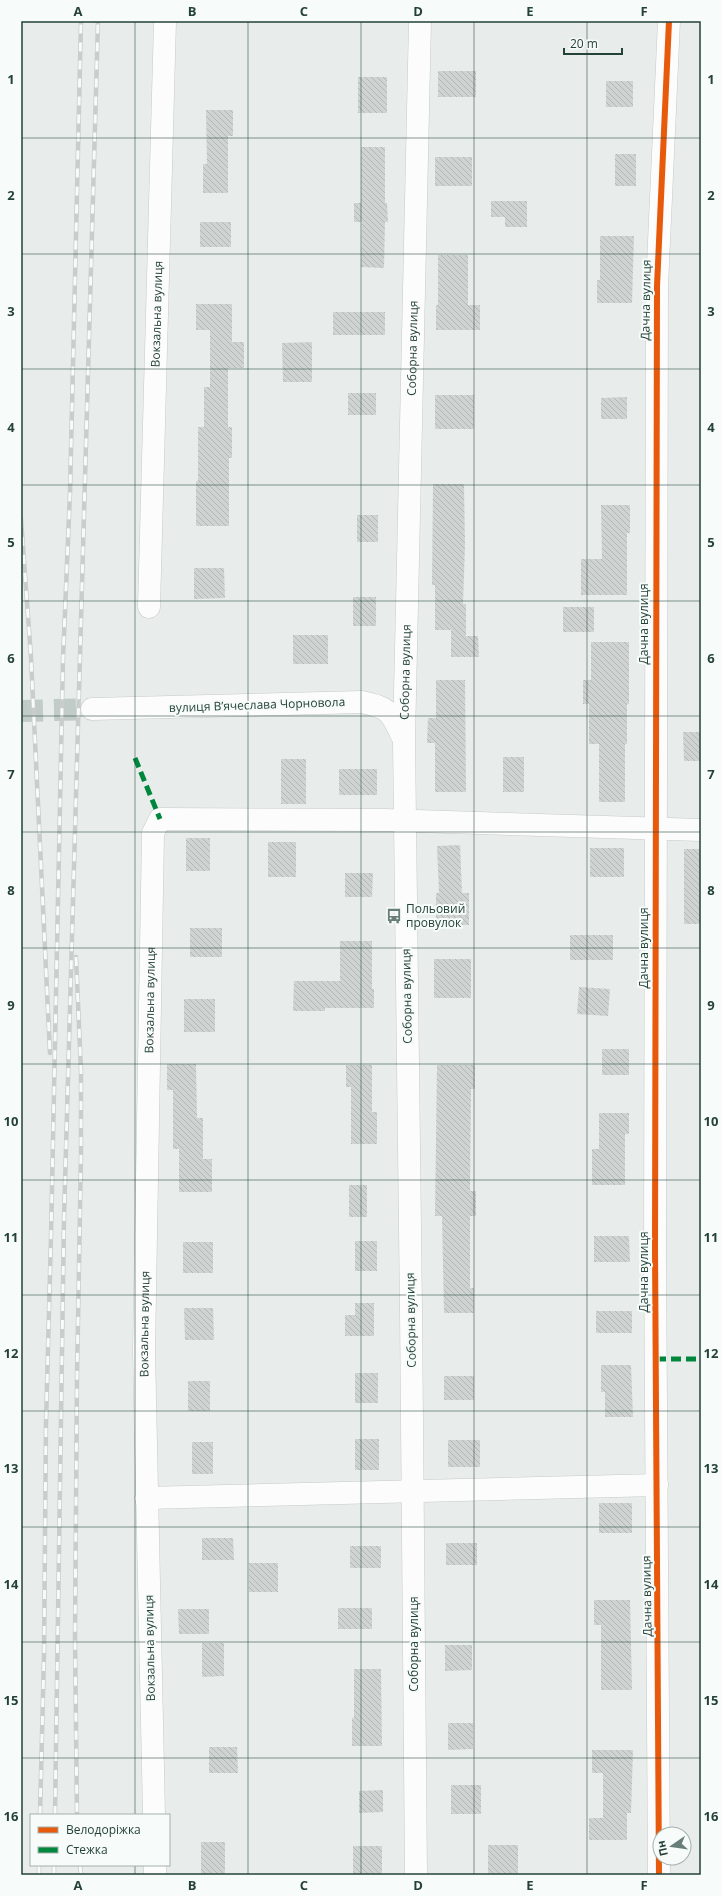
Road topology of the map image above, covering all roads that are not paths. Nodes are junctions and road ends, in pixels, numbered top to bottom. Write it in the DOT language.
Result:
graph roads {
  1 [pos="165,21"];
  2 [pos="420,21"];
  3 [pos="669,21"];
  4 [pos="149,607"];
  5 [pos="406,668"];
  6 [pos="362,702"];
  7 [pos="92,709"];
  8 [pos="404,739"];
  9 [pos="404,821"];
  10 [pos="655,829"];
  11 [pos="701,830"];
  12 [pos="657,1485"];
  13 [pos="413,1491"];
  14 [pos="146,1498"];
  15 [pos="154,1814"];
  16 [pos="416,1875"];
  17 [pos="659,1875"];
  1 -- 4 [label="street, Вокзальна вулиця"];
  2 -- 5 [label="street, Соборна вулиця"];
  3 -- 10 [label="street, Дачна вулиця"];
  5 -- 6 [label="street"];
  5 -- 8 [label="street, Соборна вулиця"];
  6 -- 7 [label="street, вулиця Вʼячеслава Чорновола"];
  6 -- 8 [label="street, вулиця Вʼячеслава Чорновола"];
  8 -- 9 [label="street, Соборна вулиця"];
  9 -- 10 [label="street"];
  9 -- 13 [label="street, Соборна вулиця"];
  9 -- 14 [label="street, Вокзальна вулиця"];
  10 -- 11 [label="street"];
  10 -- 12 [label="street, Дачна вулиця"];
  12 -- 13 [label="street"];
  12 -- 17 [label="street, Дачна вулиця"];
  13 -- 14 [label="street"];
  13 -- 16 [label="street, Соборна вулиця"];
  14 -- 15 [label="street, Вокзальна вулиця"];
}
